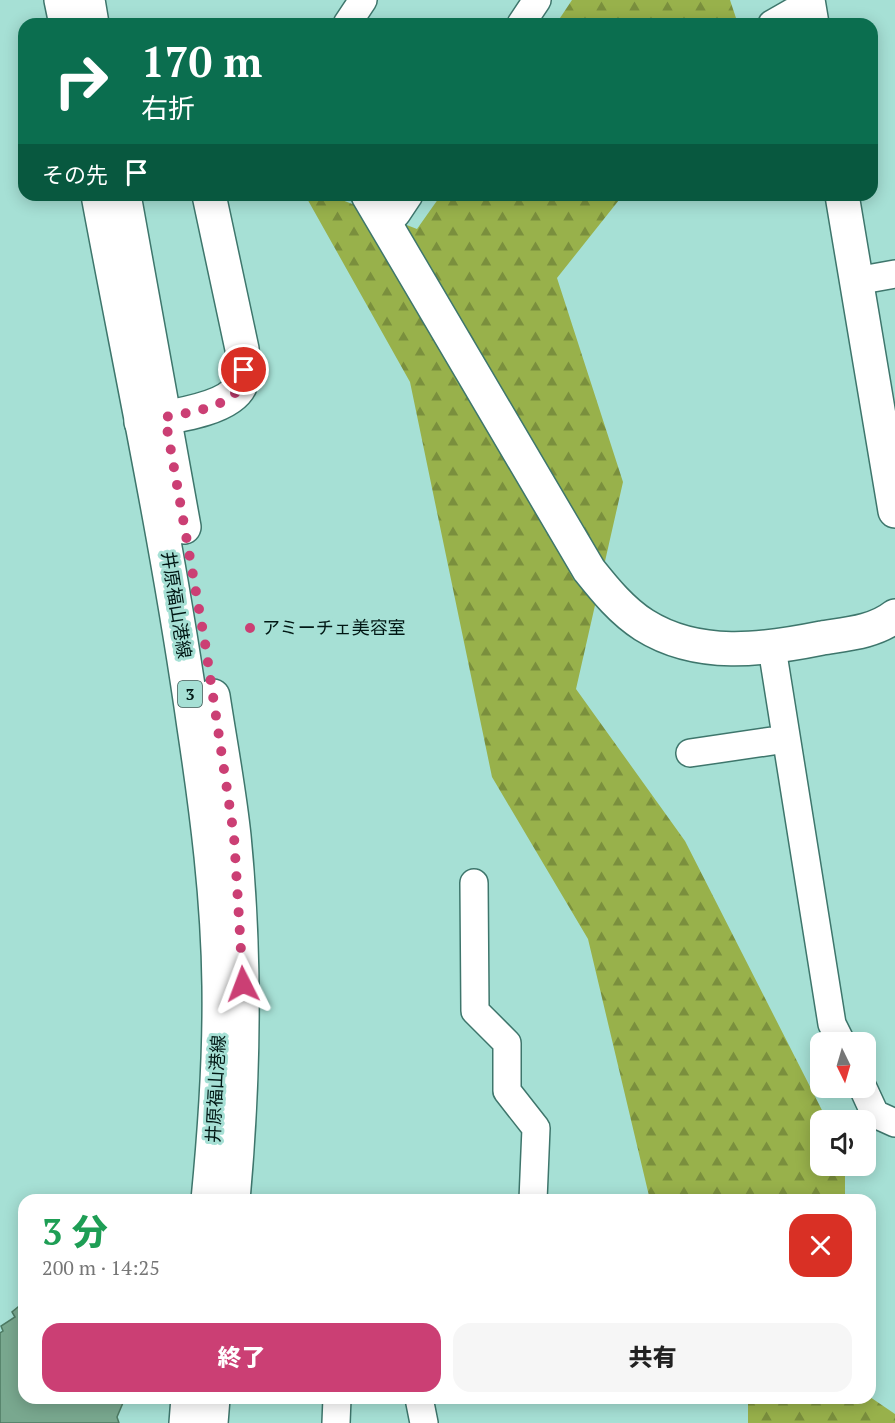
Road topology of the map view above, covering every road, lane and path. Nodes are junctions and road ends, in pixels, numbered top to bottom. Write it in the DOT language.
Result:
graph roads {
  1 [pos="62,0"];
  2 [pos="88,0"];
  3 [pos="363,0"];
  4 [pos="537,0"];
  5 [pos="810,11"];
  6 [pos="65,18"];
  7 [pos="91,18"];
  8 [pos="352,18"];
  9 [pos="525,18"];
  10 [pos="782,18"];
  11 [pos="99,201"];
  12 [pos="125,201"];
  13 [pos="210,201"];
  14 [pos="371,201"];
  15 [pos="405,201"];
  16 [pos="843,201"];
  17 [pos="385,226"];
  18 [pos="895,274"];
  19 [pos="856,281"];
  20 [pos="153,420"];
  21 [pos="895,511"];
  22 [pos="892,625"];
  23 [pos="772,648"];
  24 [pos="786,739"];
  25 [pos="690,753"];
  26 [pos="474,883"];
  27 [pos="836,1032"];
  28 [pos="868,1098"];
  29 [pos="895,1123"];
  30 [pos="209,1194"];
  31 [pos="233,1194"];
  32 [pos="533,1194"];
  33 [pos="188,1404"];
  34 [pos="213,1404"];
  35 [pos="337,1404"];
  36 [pos="420,1404"];
  37 [pos="186,1423"];
  38 [pos="211,1423"];
  39 [pos="336,1423"];
  40 [pos="424,1423"];
  1 -- 6 [label="main road"];
  2 -- 7 [label="main road"];
  3 -- 8 [label="street"];
  4 -- 9 [label="street"];
  5 -- 10 [label="street"];
  11 -- 20 [label="main road, 井原福山港線 / 3"];
  12 -- 20 [label="main road, 井原福山港線 / 3"];
  13 -- 20 [label="main road"];
  14 -- 17 [label="main road"];
  15 -- 17 [label="street"];
  16 -- 19 [label="main road"];
  17 -- 23 [label="main road"];
  18 -- 19 [label="street"];
  19 -- 21 [label="main road"];
  20 -- 30 [label="main road, 井原福山港線 / 3"];
  20 -- 31 [label="main road, 井原福山港線 / 3"];
  22 -- 23 [label="main road"];
  23 -- 24 [label="street"];
  24 -- 25 [label="street"];
  24 -- 27 [label="street"];
  26 -- 32 [label="street"];
  28 -- 29 [label="street"];
  33 -- 37 [label="main road"];
  34 -- 38 [label="main road"];
  35 -- 39 [label="street"];
  36 -- 40 [label="street"];
}
